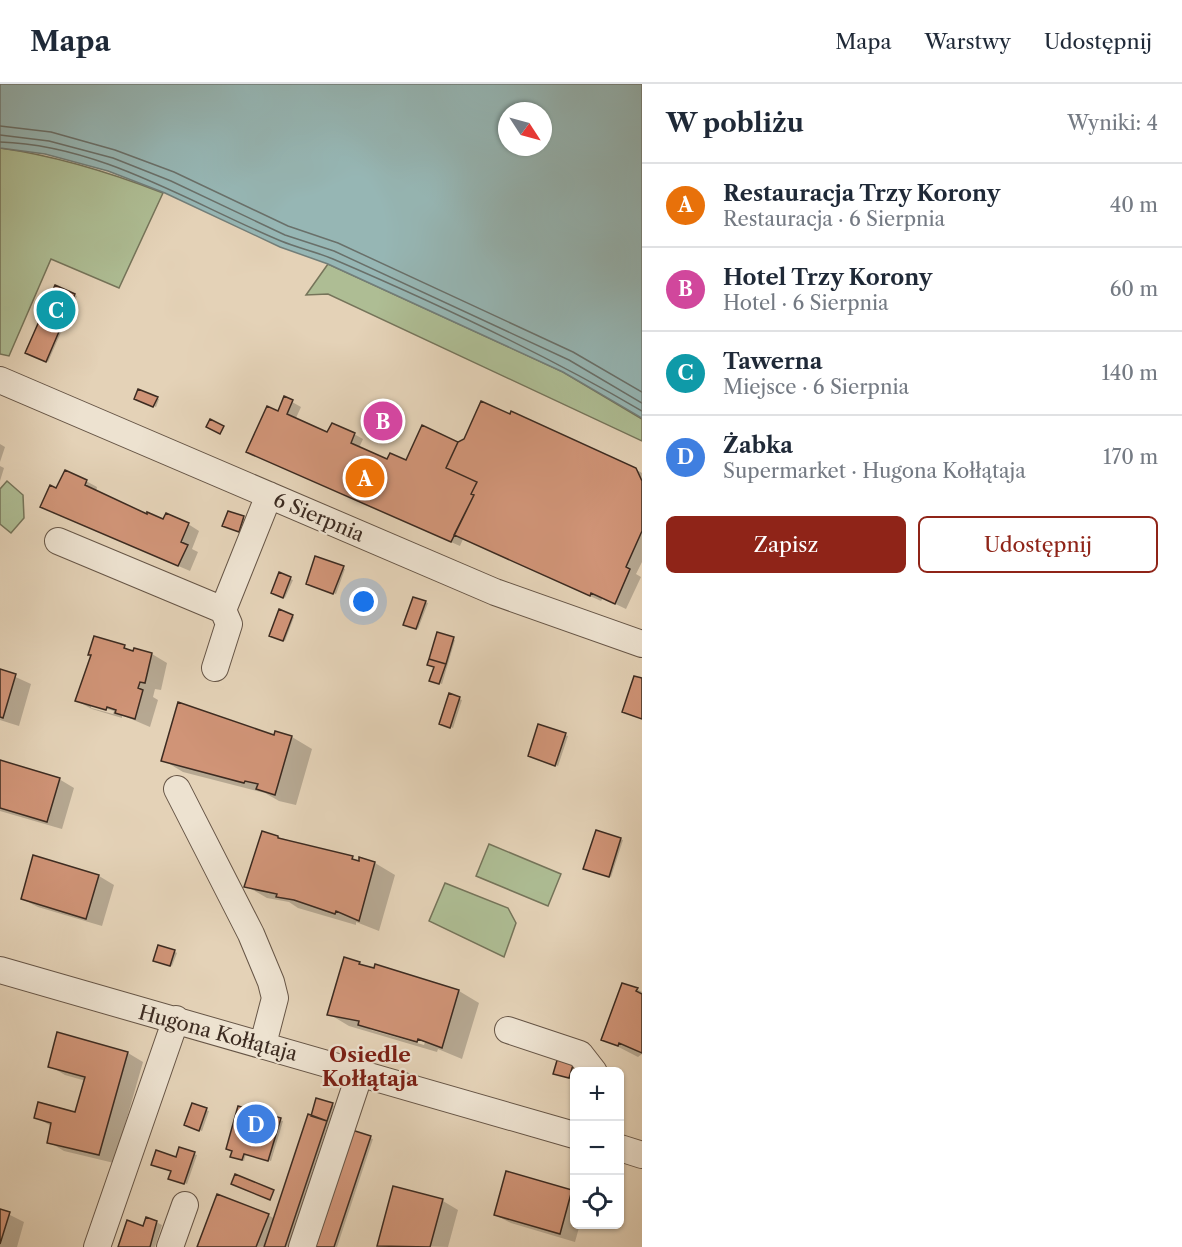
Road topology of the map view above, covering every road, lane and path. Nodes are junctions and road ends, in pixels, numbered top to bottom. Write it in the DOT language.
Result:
graph roads {
  1 [pos="0,380"];
  2 [pos="269,495"];
  3 [pos="58,541"];
  4 [pos="223,610"];
  5 [pos="642,644"];
  6 [pos="215,668"];
  7 [pos="177,789"];
  8 [pos="0,970"];
  9 [pos="176,1019"];
  10 [pos="508,1030"];
  11 [pos="263,1044"];
  12 [pos="591,1067"];
  13 [pos="360,1073"];
  14 [pos="570,1134"];
  15 [pos="624,1149"];
  16 [pos="642,1155"];
  17 [pos="185,1205"];
  18 [pos="97,1247"];
  19 [pos="170,1247"];
  20 [pos="302,1247"];
  1 -- 2 [label="street, 6 Sierpnia"];
  2 -- 4 [label="street"];
  2 -- 5 [label="street, 6 Sierpnia"];
  3 -- 4 [label="street"];
  4 -- 6 [label="street"];
  7 -- 11 [label="street"];
  8 -- 9 [label="street, Hugona Kołłątaja"];
  9 -- 11 [label="street, Hugona Kołłątaja"];
  9 -- 18 [label="street"];
  10 -- 12 [label="street"];
  11 -- 13 [label="street, Hugona Kołłątaja"];
  13 -- 14 [label="street, Hugona Kołłątaja"];
  13 -- 20 [label="street"];
  15 -- 16 [label="street"];
  17 -- 19 [label="street"];
}
